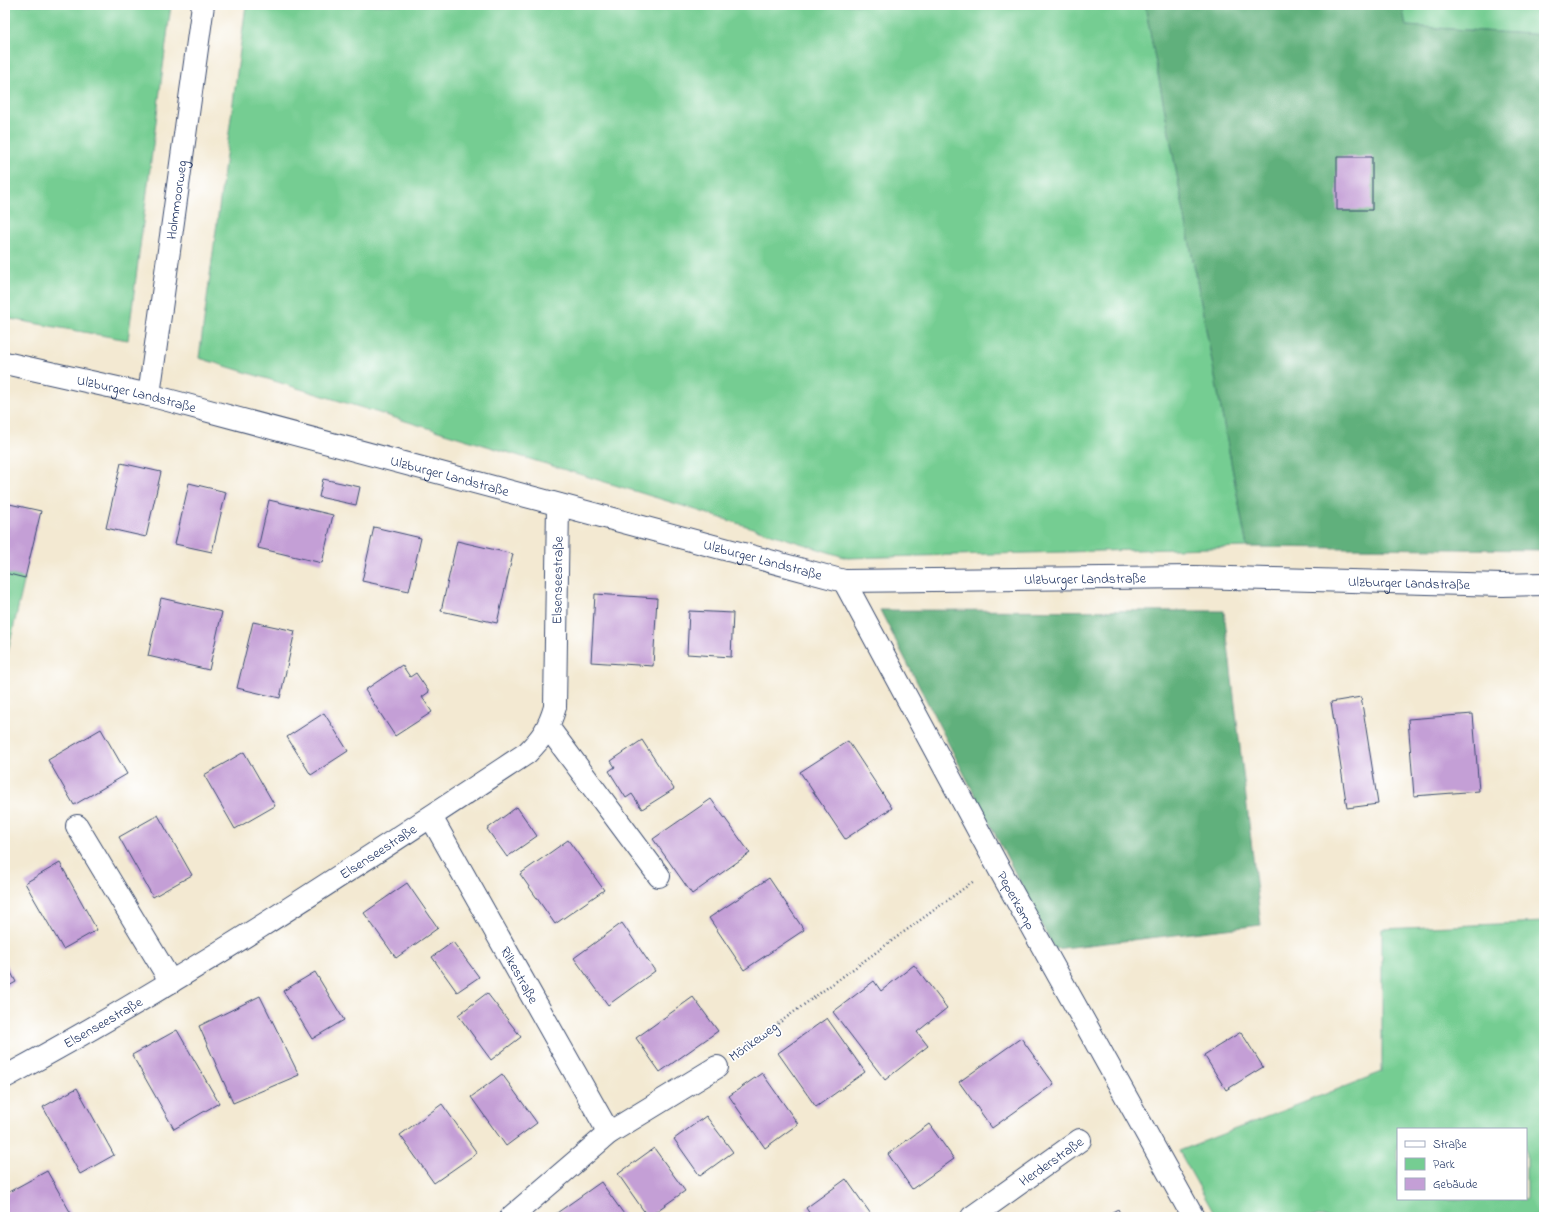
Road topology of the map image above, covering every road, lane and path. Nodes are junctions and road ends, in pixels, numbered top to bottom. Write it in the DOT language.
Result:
graph roads {
  1 [pos="204,5"];
  2 [pos="5,362"];
  3 [pos="149,395"];
  4 [pos="558,504"];
  5 [pos="844,581"];
  6 [pos="1544,584"];
  7 [pos="548,727"];
  8 [pos="431,817"];
  9 [pos="77,826"];
  10 [pos="997,865"];
  11 [pos="659,876"];
  12 [pos="171,982"];
  13 [pos="717,1067"];
  14 [pos="5,1077"];
  15 [pos="609,1133"];
  16 [pos="1080,1140"];
  17 [pos="511,1217"];
  18 [pos="972,1217"];
  19 [pos="1193,1217"];
  1 -- 3 [label="street, Holmmoorweg"];
  2 -- 3 [label="street, Ulzburger Landstraße"];
  3 -- 4 [label="street, Ulzburger Landstraße"];
  4 -- 5 [label="street, Ulzburger Landstraße"];
  4 -- 7 [label="street, Elsenseestraße"];
  5 -- 6 [label="street, Ulzburger Landstraße"];
  5 -- 10 [label="street, Peperkamp"];
  7 -- 8 [label="street, Elsenseestraße"];
  7 -- 11 [label="street"];
  8 -- 12 [label="street, Elsenseestraße"];
  8 -- 15 [label="street, Rilkestraße"];
  9 -- 12 [label="street"];
  10 -- 13 [label="path, Mörikeweg"];
  10 -- 19 [label="street, Peperkamp"];
  12 -- 14 [label="street, Elsenseestraße"];
  13 -- 15 [label="street, Mörikeweg"];
  15 -- 17 [label="street, Mörikeweg"];
  16 -- 18 [label="street, Herderstraße"];
}
